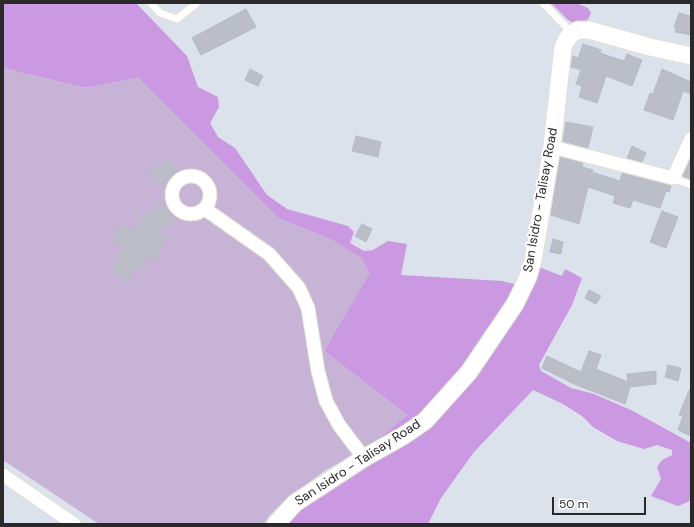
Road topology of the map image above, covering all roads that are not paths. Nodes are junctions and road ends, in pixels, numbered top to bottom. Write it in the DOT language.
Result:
graph roads {
  1 [pos="151,3"];
  2 [pos="197,3"];
  3 [pos="543,3"];
  4 [pos="572,33"];
  5 [pos="691,56"];
  6 [pos="691,139"];
  7 [pos="552,147"];
  8 [pos="673,178"];
  9 [pos="691,185"];
  10 [pos="206,209"];
  11 [pos="364,458"];
  12 [pos="3,474"];
  13 [pos="74,524"];
  14 [pos="276,524"];
  1 -- 2 [label="lane"];
  3 -- 4 [label="lane"];
  4 -- 5 [label="street"];
  4 -- 7 [label="street, San Isidro - Talisay Road"];
  6 -- 8 [label="street"];
  7 -- 8 [label="street"];
  7 -- 11 [label="street, San Isidro - Talisay Road"];
  8 -- 9 [label="lane"];
  10 -- 11 [label="street"];
  11 -- 14 [label="street, San Isidro - Talisay Road"];
  12 -- 13 [label="street"];
}
